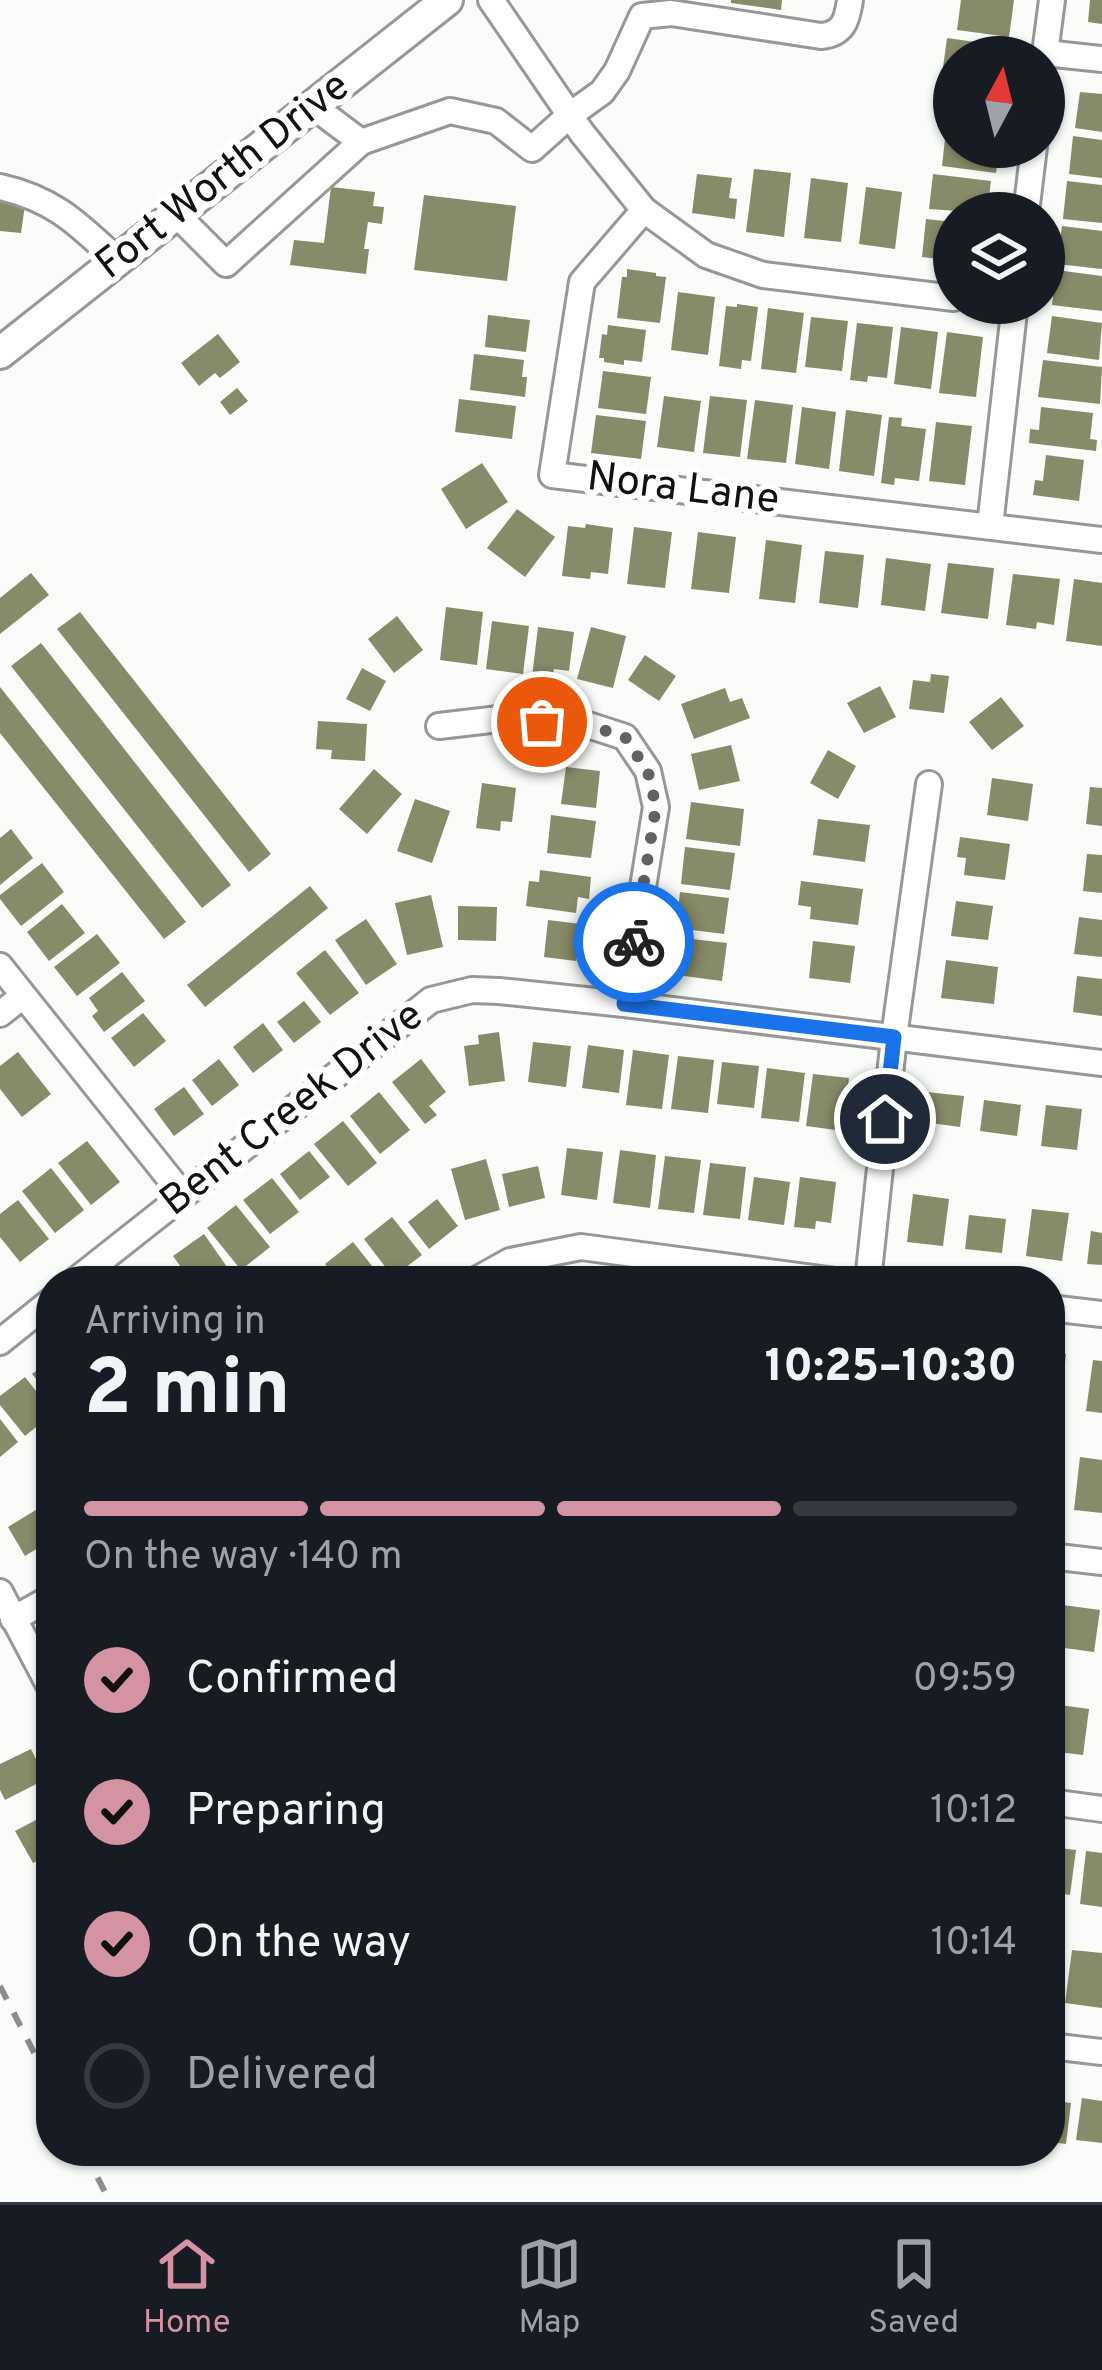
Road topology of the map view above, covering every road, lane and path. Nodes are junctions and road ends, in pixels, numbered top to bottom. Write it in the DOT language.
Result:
graph roads {
  1 [pos="447,0"];
  2 [pos="491,0"];
  3 [pos="850,0"];
  4 [pos="1052,0"];
  5 [pos="1047,36"];
  6 [pos="1065,58"];
  7 [pos="1102,59"];
  8 [pos="314,106"];
  9 [pos="570,115"];
  10 [pos="361,142"];
  11 [pos="0,187"];
  12 [pos="644,210"];
  13 [pos="176,214"];
  14 [pos="118,260"];
  15 [pos="933,295"];
  16 [pos="1005,324"];
  17 [pos="1,351"];
  18 [pos="990,526"];
  19 [pos="1102,540"];
  20 [pos="439,726"];
  21 [pos="929,784"];
  22 [pos="0,966"];
  23 [pos="23,996"];
  24 [pos="624,1004"];
  25 [pos="0,1014"];
  26 [pos="894,1037"];
  27 [pos="1102,1064"];
  28 [pos="182,1194"];
  29 [pos="93,1266"];
  30 [pos="502,1266"];
  31 [pos="724,1266"];
  32 [pos="870,1266"];
  33 [pos="1065,1310"];
  34 [pos="36,1312"];
  35 [pos="1102,1314"];
  36 [pos="0,1342"];
  37 [pos="1065,1558"];
  38 [pos="1102,1562"];
  39 [pos="0,1592"];
  40 [pos="36,1606"];
  41 [pos="13,1619"];
  42 [pos="36,1661"];
  43 [pos="1065,1804"];
  44 [pos="1102,1808"];
  45 [pos="1065,2048"];
  46 [pos="1102,2052"];
  1 -- 8 [label="main road, Fort Worth Drive"];
  2 -- 9 [label="street"];
  3 -- 9 [label="street"];
  4 -- 5 [label="street"];
  6 -- 7 [label="street"];
  8 -- 10 [label="street"];
  8 -- 13 [label="main road, Fort Worth Drive"];
  9 -- 10 [label="street"];
  9 -- 12 [label="street"];
  10 -- 13 [label="street"];
  11 -- 14 [label="street"];
  12 -- 15 [label="street"];
  12 -- 18 [label="street, Nora Lane"];
  13 -- 14 [label="main road, Fort Worth Drive"];
  14 -- 17 [label="main road, Fort Worth Drive"];
  16 -- 18 [label="street"];
  18 -- 19 [label="street, Nora Lane"];
  20 -- 24 [label="street"];
  21 -- 26 [label="street"];
  22 -- 23 [label="street"];
  23 -- 25 [label="street"];
  23 -- 28 [label="street"];
  24 -- 26 [label="street, Bent Creek Drive"];
  24 -- 28 [label="street, Bent Creek Drive"];
  26 -- 27 [label="street, Bent Creek Drive"];
  26 -- 32 [label="street"];
  28 -- 29 [label="street, Bent Creek Drive"];
  30 -- 31 [label="street"];
  33 -- 35 [label="street"];
  34 -- 36 [label="street"];
  37 -- 38 [label="street"];
  39 -- 41 [label="street"];
  40 -- 41 [label="street"];
  41 -- 42 [label="street"];
  43 -- 44 [label="street"];
  45 -- 46 [label="street"];
}
